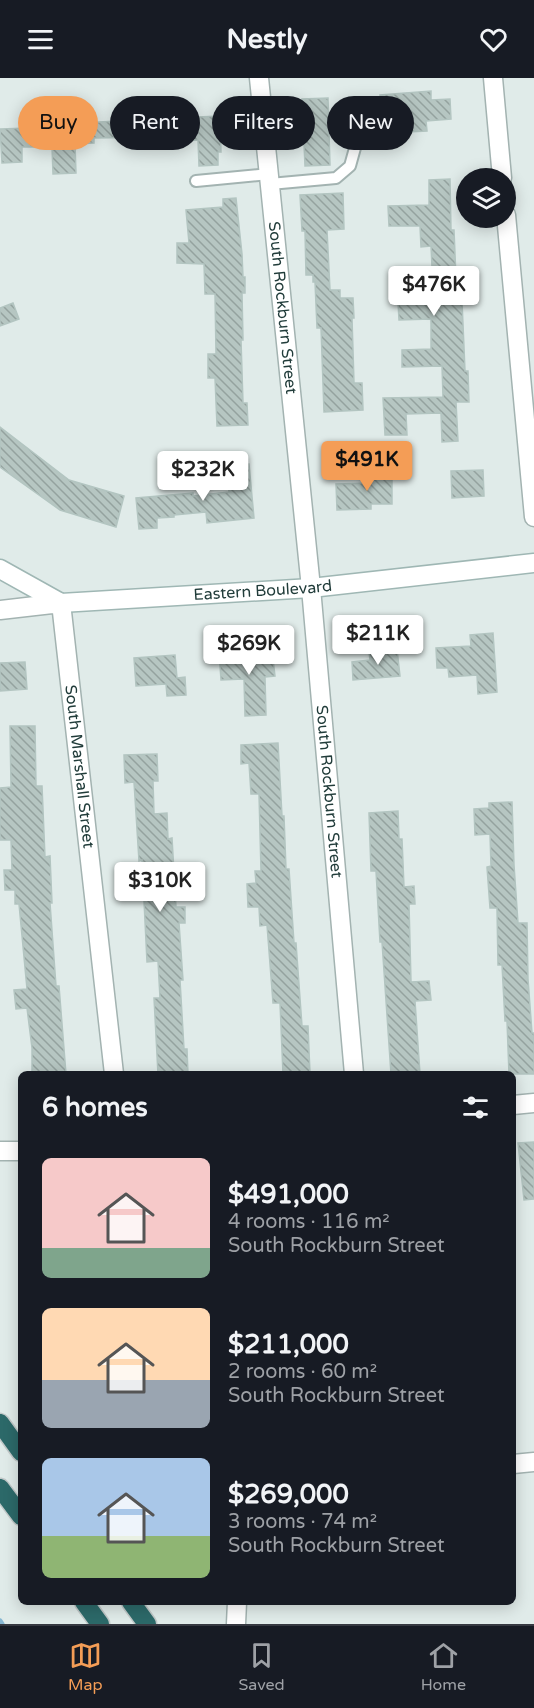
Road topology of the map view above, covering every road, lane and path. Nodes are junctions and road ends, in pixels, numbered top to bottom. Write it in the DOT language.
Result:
graph roads {
  1 [pos="260,78"];
  2 [pos="493,78"];
  3 [pos="355,150"];
  4 [pos="501,168"];
  5 [pos="270,179"];
  6 [pos="196,181"];
  7 [pos="507,228"];
  8 [pos="534,518"];
  9 [pos="534,563"];
  10 [pos="0,569"];
  11 [pos="311,588"];
  12 [pos="61,603"];
  13 [pos="0,610"];
  14 [pos="114,1071"];
  15 [pos="354,1071"];
  16 [pos="534,1103"];
  17 [pos="516,1105"];
  18 [pos="0,1151"];
  19 [pos="18,1151"];
  20 [pos="0,1423"];
  21 [pos="18,1448"];
  22 [pos="534,1462"];
  23 [pos="516,1464"];
  24 [pos="0,1488"];
  25 [pos="18,1512"];
  26 [pos="86,1605"];
  27 [pos="133,1605"];
  28 [pos="237,1605"];
  29 [pos="100,1624"];
  30 [pos="147,1624"];
  31 [pos="236,1624"];
  1 -- 5 [label="street, South Rockburn Street"];
  2 -- 4 [label="street"];
  3 -- 5 [label="lane"];
  5 -- 6 [label="lane"];
  5 -- 11 [label="street, South Rockburn Street"];
  7 -- 8 [label="street"];
  9 -- 11 [label="street, Eastern Boulevard"];
  10 -- 12 [label="street"];
  11 -- 12 [label="street, Eastern Boulevard"];
  11 -- 15 [label="street, South Rockburn Street"];
  12 -- 13 [label="street, Eastern Boulevard"];
  12 -- 14 [label="street, South Marshall Street"];
  16 -- 17 [label="street"];
  18 -- 19 [label="street"];
  20 -- 21 [label="highway"];
  22 -- 23 [label="street"];
  24 -- 25 [label="highway"];
  26 -- 29 [label="highway"];
  27 -- 30 [label="highway"];
  28 -- 31 [label="street"];
}
